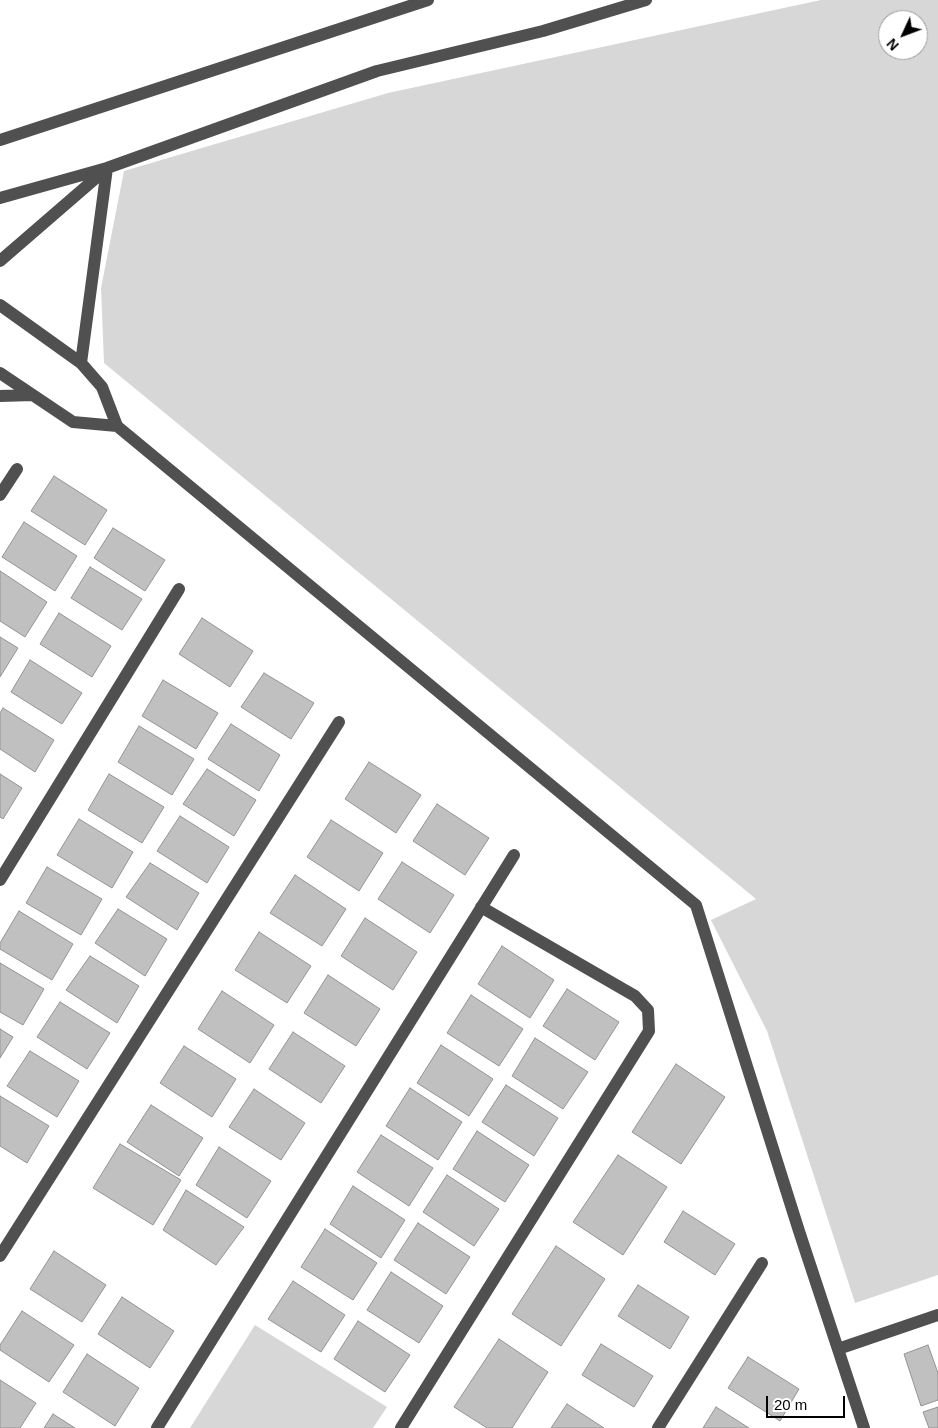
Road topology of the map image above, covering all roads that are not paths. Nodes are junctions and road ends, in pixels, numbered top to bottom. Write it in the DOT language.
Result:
graph roads {
  1 [pos="428,0"];
  2 [pos="646,0"];
  3 [pos="0,140"];
  4 [pos="107,168"];
  5 [pos="0,198"];
  6 [pos="0,261"];
  7 [pos="0,305"];
  8 [pos="81,363"];
  9 [pos="0,374"];
  10 [pos="33,395"];
  11 [pos="0,396"];
  12 [pos="117,426"];
  13 [pos="17,469"];
  14 [pos="0,495"];
  15 [pos="179,589"];
  16 [pos="340,722"];
  17 [pos="514,856"];
  18 [pos="0,880"];
  19 [pos="481,907"];
  20 [pos="0,1256"];
  21 [pos="762,1263"];
  22 [pos="938,1316"];
  23 [pos="838,1349"];
  24 [pos="157,1428"];
  25 [pos="400,1428"];
  26 [pos="658,1428"];
  27 [pos="864,1428"];
  1 -- 3 [label="street"];
  2 -- 4 [label="street"];
  4 -- 5 [label="street"];
  4 -- 6 [label="street"];
  4 -- 8 [label="street"];
  7 -- 8 [label="street"];
  8 -- 12 [label="street"];
  9 -- 10 [label="street"];
  10 -- 11 [label="street"];
  10 -- 12 [label="street"];
  12 -- 23 [label="street"];
  13 -- 14 [label="street"];
  15 -- 18 [label="street"];
  16 -- 20 [label="street"];
  17 -- 19 [label="street"];
  19 -- 24 [label="street"];
  19 -- 25 [label="street"];
  21 -- 26 [label="street"];
  22 -- 23 [label="street"];
  23 -- 27 [label="street"];
}
